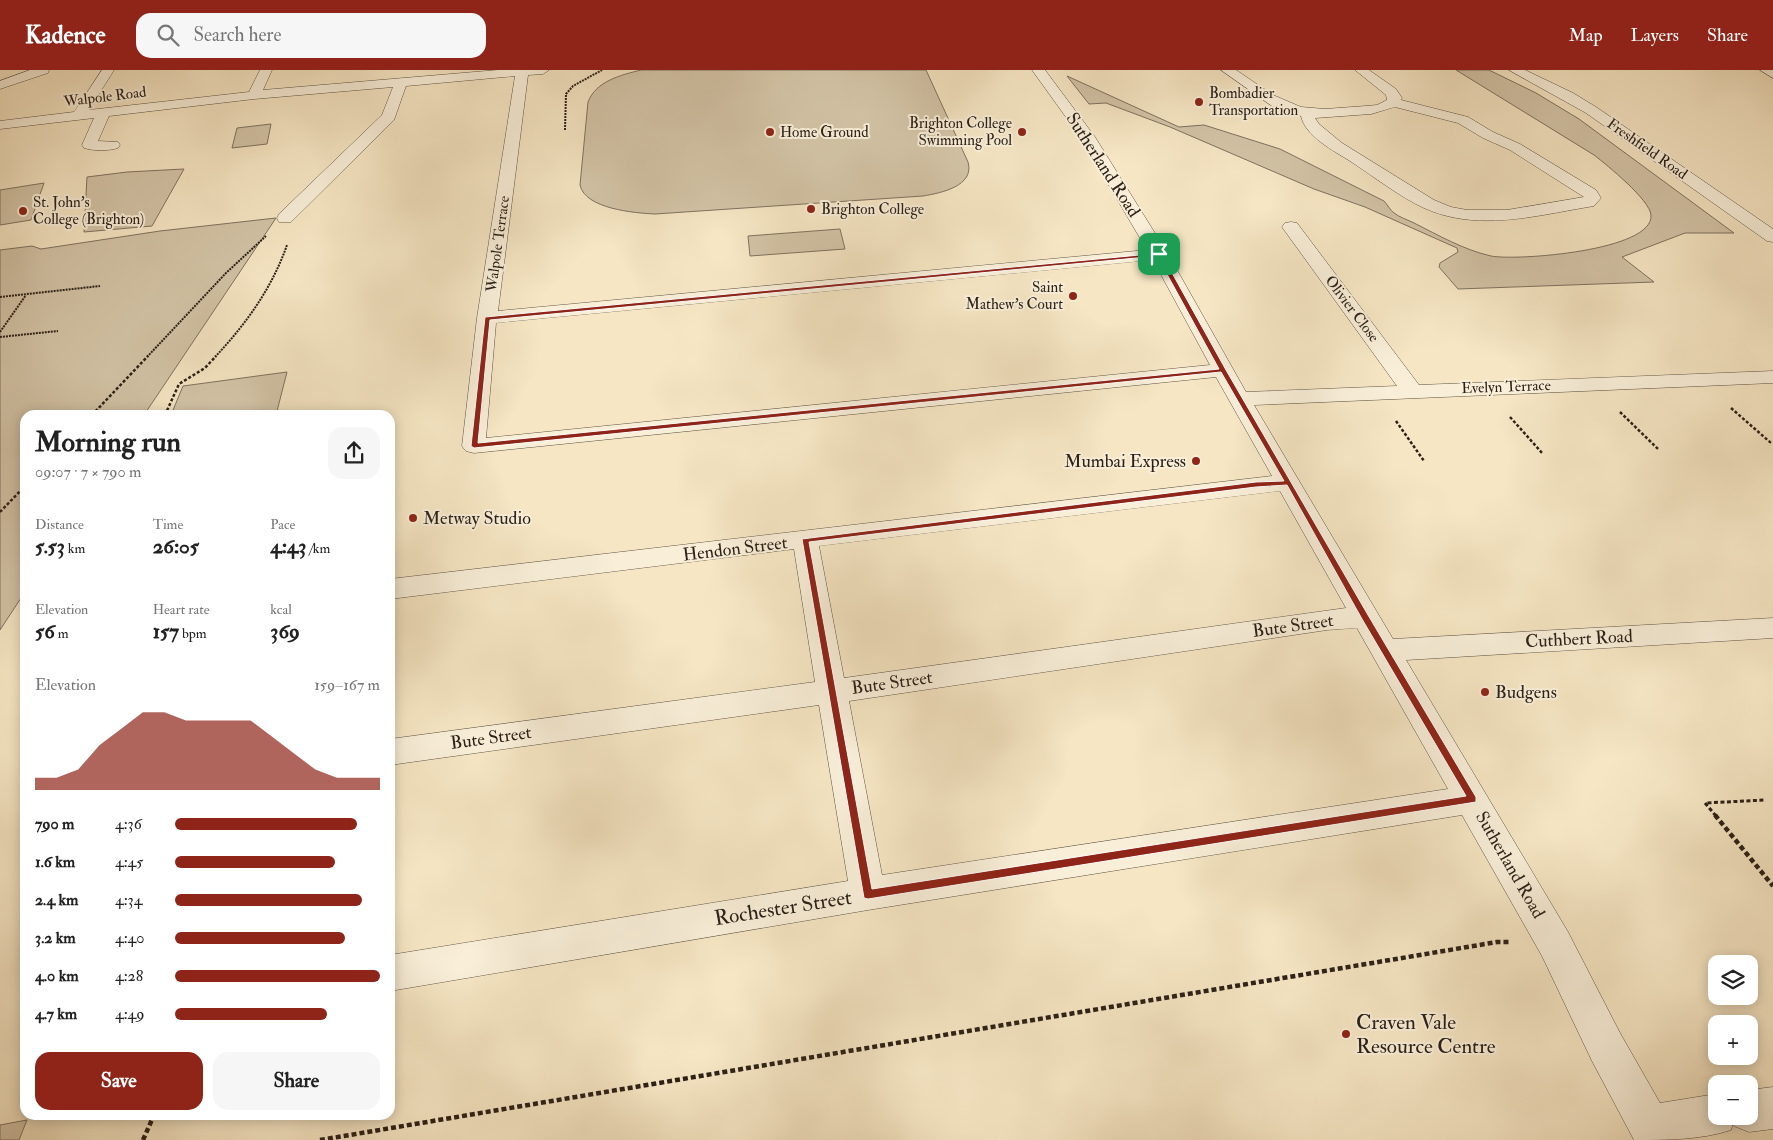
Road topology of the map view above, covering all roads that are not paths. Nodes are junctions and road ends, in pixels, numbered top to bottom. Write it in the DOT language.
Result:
graph roads {
  1 [pos="43,70"];
  2 [pos="108,70"];
  3 [pos="266,70"];
  4 [pos="543,70"];
  5 [pos="1038,70"];
  6 [pos="1227,70"];
  7 [pos="1361,70"];
  8 [pos="1520,70"];
  9 [pos="1766,70"];
  10 [pos="504,72"];
  11 [pos="522,72"];
  12 [pos="1773,74"];
  13 [pos="401,82"];
  14 [pos="3,83"];
  15 [pos="254,95"];
  16 [pos="1394,102"];
  17 [pos="1308,112"];
  18 [pos="103,114"];
  19 [pos="78,117"];
  20 [pos="0,125"];
  21 [pos="113,145"];
  22 [pos="286,218"];
  23 [pos="1291,227"];
  24 [pos="1773,237"];
  25 [pos="1159,254"];
  26 [pos="487,318"];
  27 [pos="1223,370"];
  28 [pos="1773,377"];
  29 [pos="1412,391"];
  30 [pos="1239,400"];
  31 [pos="1289,482"];
  32 [pos="805,540"];
  33 [pos="395,588"];
  34 [pos="1365,617"];
  35 [pos="1773,628"];
  36 [pos="1385,650"];
  37 [pos="831,692"];
  38 [pos="395,751"];
  39 [pos="1473,800"];
  40 [pos="868,894"];
  41 [pos="395,972"];
  42 [pos="1773,1108"];
  43 [pos="1758,1110"];
  44 [pos="1708,1117"];
  45 [pos="1653,1132"];
  1 -- 14 [label="street"];
  2 -- 19 [label="street"];
  3 -- 15 [label="street"];
  4 -- 11 [label="street, Walpole Road"];
  5 -- 25 [label="street, Sutherland Road"];
  6 -- 17 [label="street"];
  7 -- 16 [label="street"];
  8 -- 24 [label="street, Freshfield Road"];
  9 -- 12 [label="street"];
  10 -- 11 [label="street, Walpole Road"];
  10 -- 13 [label="street, Walpole Road"];
  11 -- 26 [label="street, Walpole Terrace"];
  13 -- 15 [label="street, Walpole Road"];
  13 -- 22 [label="street"];
  15 -- 18 [label="street, Walpole Road"];
  16 -- 17 [label="street"];
  16 -- 17 [label="street"];
  18 -- 19 [label="street, Walpole Road"];
  18 -- 21 [label="street"];
  19 -- 20 [label="street, Walpole Road"];
  23 -- 29 [label="street, Olivier Close"];
  25 -- 26 [label="street"];
  25 -- 27 [label="street, Sutherland Road"];
  26 -- 27 [label="street, Walpole Terrace"];
  27 -- 30 [label="street, Sutherland Road"];
  28 -- 29 [label="street, Evelyn Terrace"];
  29 -- 30 [label="street, Evelyn Terrace"];
  30 -- 31 [label="street, Sutherland Road"];
  31 -- 32 [label="street, Hendon Street"];
  31 -- 34 [label="street, Sutherland Road"];
  32 -- 33 [label="street, Hendon Street"];
  32 -- 37 [label="street"];
  34 -- 36 [label="street, Sutherland Road"];
  34 -- 37 [label="street, Bute Street"];
  35 -- 36 [label="street, Cuthbert Road"];
  36 -- 39 [label="street, Sutherland Road"];
  37 -- 38 [label="street, Bute Street"];
  37 -- 40 [label="street"];
  39 -- 40 [label="street, Rochester Street"];
  39 -- 45 [label="street, Sutherland Road"];
  40 -- 41 [label="street, Rochester Street"];
  42 -- 43 [label="street"];
  44 -- 45 [label="street"];
}
